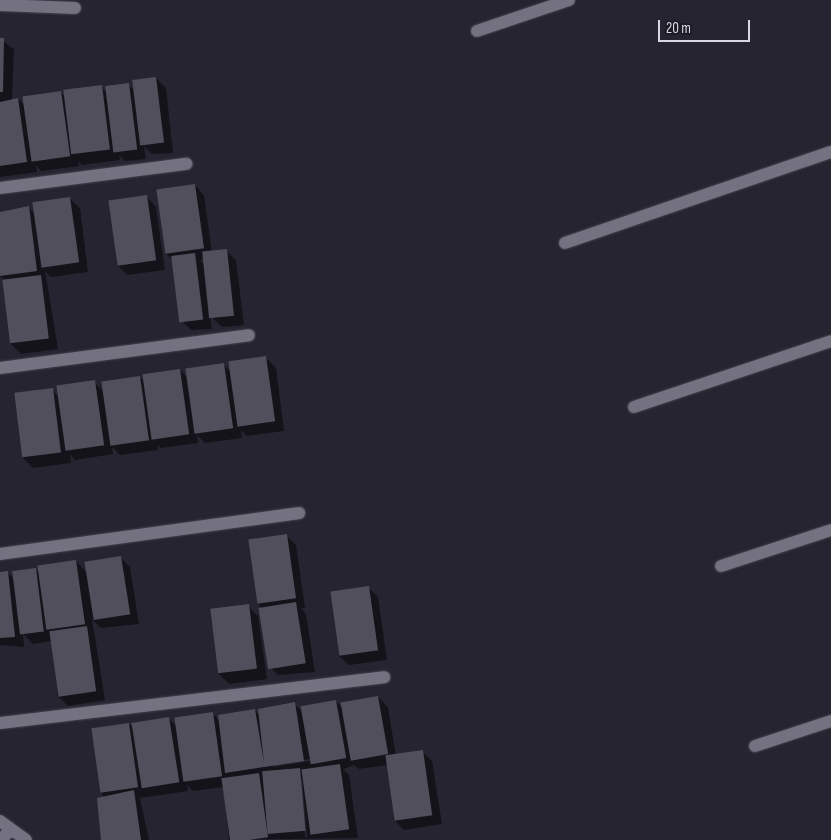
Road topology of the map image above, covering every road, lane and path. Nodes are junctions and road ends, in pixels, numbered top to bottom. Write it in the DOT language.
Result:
graph roads {
  1 [pos="569,0"];
  2 [pos="0,5"];
  3 [pos="75,8"];
  4 [pos="477,31"];
  5 [pos="831,152"];
  6 [pos="186,164"];
  7 [pos="0,188"];
  8 [pos="565,243"];
  9 [pos="249,334"];
  10 [pos="831,341"];
  11 [pos="0,368"];
  12 [pos="634,407"];
  13 [pos="298,513"];
  14 [pos="831,530"];
  15 [pos="0,554"];
  16 [pos="721,566"];
  17 [pos="384,676"];
  18 [pos="831,721"];
  19 [pos="0,723"];
  20 [pos="755,746"];
  21 [pos="0,821"];
  22 [pos="11,830"];
  23 [pos="0,840"];
  24 [pos="26,840"];
  1 -- 4 [label="street"];
  2 -- 3 [label="street"];
  5 -- 8 [label="street"];
  6 -- 7 [label="street"];
  9 -- 11 [label="street"];
  10 -- 12 [label="street"];
  13 -- 15 [label="street"];
  14 -- 16 [label="street"];
  17 -- 19 [label="street"];
  18 -- 20 [label="street"];
  21 -- 22 [label="street"];
  22 -- 23 [label="street"];
  22 -- 24 [label="street"];
}
